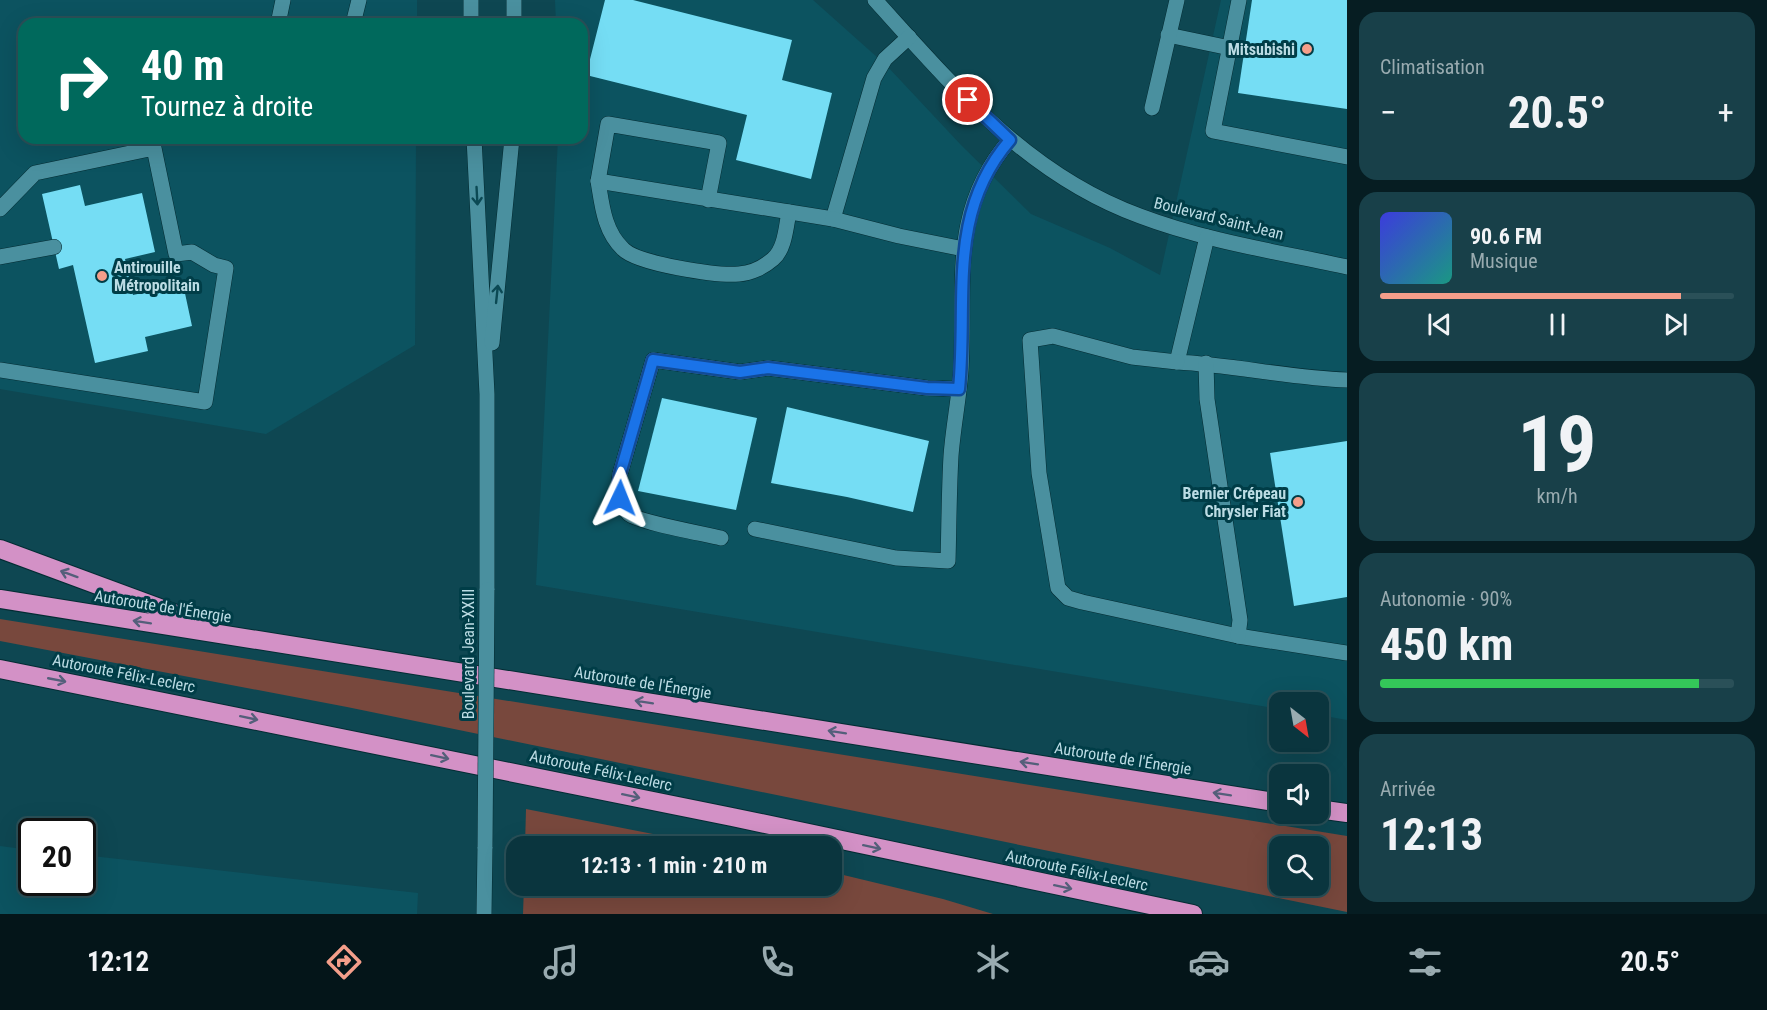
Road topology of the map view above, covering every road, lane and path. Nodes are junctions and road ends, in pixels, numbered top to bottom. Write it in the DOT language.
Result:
graph roads {
  1 [pos="283,0"];
  2 [pos="359,0"];
  3 [pos="471,0"];
  4 [pos="514,0"];
  5 [pos="875,0"];
  6 [pos="1177,0"];
  7 [pos="1239,0"];
  8 [pos="279,18"];
  9 [pos="354,18"];
  10 [pos="471,18"];
  11 [pos="514,18"];
  12 [pos="1168,35"];
  13 [pos="909,37"];
  14 [pos="1230,48"];
  15 [pos="1152,108"];
  16 [pos="1010,140"];
  17 [pos="474,144"];
  18 [pos="511,144"];
  19 [pos="1347,157"];
  20 [pos="598,181"];
  21 [pos="708,200"];
  22 [pos="0,209"];
  23 [pos="789,212"];
  24 [pos="833,219"];
  25 [pos="1207,237"];
  26 [pos="54,247"];
  27 [pos="964,249"];
  28 [pos="0,257"];
  29 [pos="1347,267"];
  30 [pos="1177,362"];
  31 [pos="1206,363"];
  32 [pos="0,370"];
  33 [pos="1347,380"];
  34 [pos="959,389"];
  35 [pos="488,394"];
  36 [pos="755,529"];
  37 [pos="721,538"];
  38 [pos="0,549"];
  39 [pos="0,599"];
  40 [pos="1239,636"];
  41 [pos="242,638"];
  42 [pos="1347,653"];
  43 [pos="0,669"];
  44 [pos="1269,801"];
  45 [pos="1347,806"];
  46 [pos="1329,807"];
  47 [pos="1329,810"];
  48 [pos="1347,813"];
  49 [pos="484,914"];
  50 [pos="1193,914"];
  1 -- 8 [label="street"];
  2 -- 9 [label="street"];
  3 -- 10 [label="street"];
  4 -- 11 [label="street"];
  5 -- 13 [label="street, Boulevard Saint-Jean"];
  6 -- 12 [label="street"];
  7 -- 14 [label="street"];
  12 -- 14 [label="street"];
  12 -- 15 [label="street"];
  13 -- 16 [label="street, Boulevard Saint-Jean"];
  13 -- 24 [label="street"];
  14 -- 19 [label="street"];
  16 -- 25 [label="street, Boulevard Saint-Jean"];
  16 -- 27 [label="street"];
  17 -- 35 [label="street, Boulevard Jean-XXIII, one-way"];
  35 -- 18 [label="street, Boulevard Jean-XXIII, one-way"];
  20 -- 21 [label="street"];
  20 -- 21 [label="street"];
  20 -- 23 [label="street"];
  21 -- 23 [label="street"];
  22 -- 32 [label="street"];
  23 -- 24 [label="street"];
  24 -- 27 [label="street"];
  25 -- 29 [label="street, Boulevard Saint-Jean"];
  25 -- 30 [label="street"];
  26 -- 28 [label="street"];
  27 -- 34 [label="street"];
  30 -- 31 [label="street"];
  30 -- 40 [label="street"];
  31 -- 33 [label="street"];
  31 -- 40 [label="street"];
  34 -- 36 [label="street"];
  34 -- 37 [label="street"];
  35 -- 49 [label="street, Boulevard Jean-XXIII, bridge"];
  41 -- 38 [label="highway, one-way"];
  41 -- 39 [label="highway, Autoroute de l'Énergie, one-way"];
  40 -- 42 [label="street"];
  44 -- 41 [label="highway, Autoroute de l'Énergie, one-way"];
  43 -- 50 [label="highway, Autoroute Félix-Leclerc, one-way"];
  45 -- 46 [label="highway"];
  47 -- 48 [label="highway"];
}
